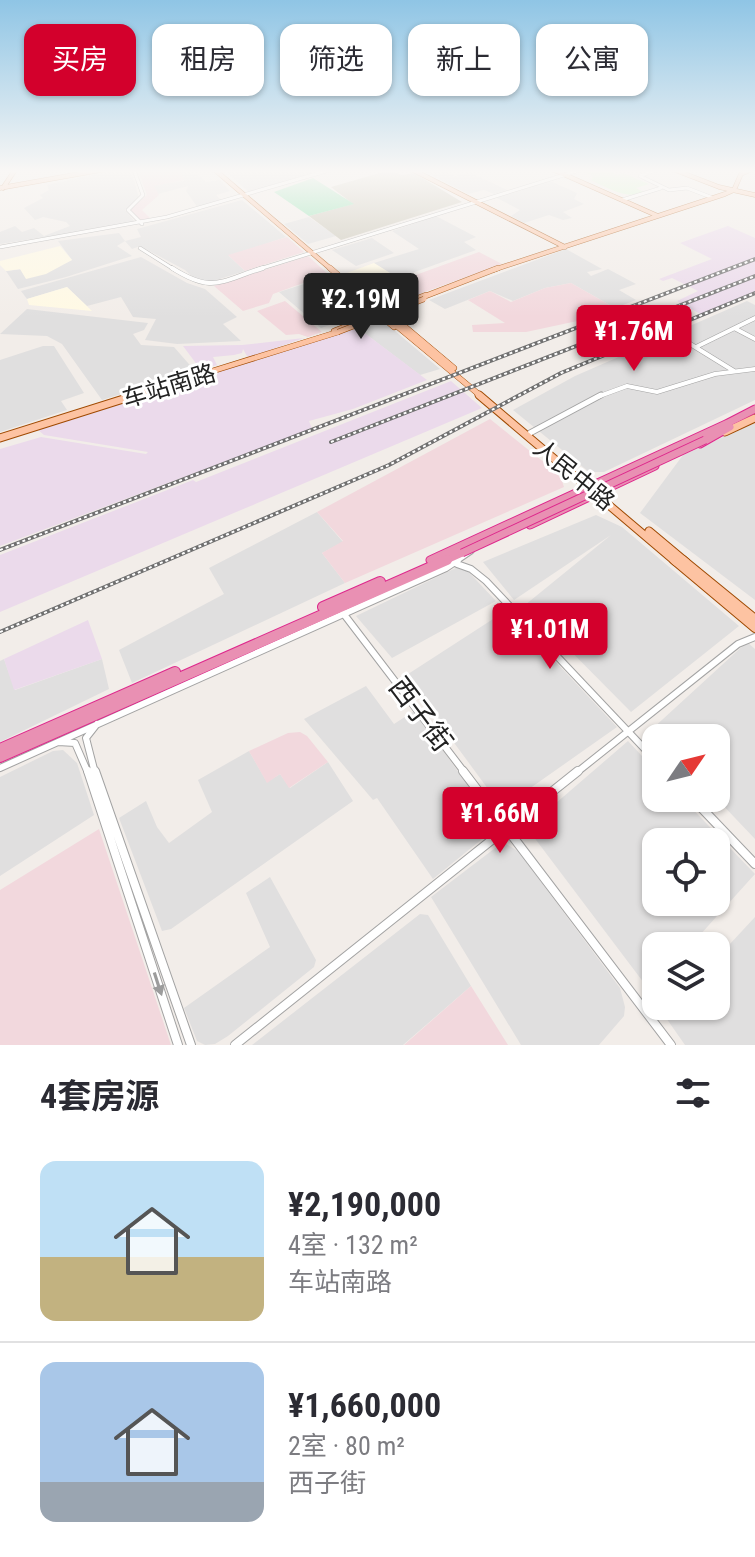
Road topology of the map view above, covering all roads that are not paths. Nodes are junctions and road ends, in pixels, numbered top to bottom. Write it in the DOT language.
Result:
graph roads {
  1 [pos="137,219"];
  2 [pos="162,219"];
  3 [pos="162,219"];
  4 [pos="272,219"];
  5 [pos="422,219"];
  6 [pos="423,219"];
  7 [pos="510,219"];
  8 [pos="651,219"];
  9 [pos="652,219"];
  10 [pos="646,220"];
  11 [pos="142,224"];
  12 [pos="0,246"];
  13 [pos="304,246"];
  14 [pos="564,246"];
  15 [pos="324,249"];
  16 [pos="312,253"];
  17 [pos="296,257"];
  18 [pos="331,270"];
  19 [pos="433,294"];
  20 [pos="378,311"];
  21 [pos="391,316"];
  22 [pos="755,318"];
  23 [pos="736,329"];
  24 [pos="332,333"];
  25 [pos="674,334"];
  26 [pos="755,339"];
  27 [pos="696,347"];
  28 [pos="755,369"];
  29 [pos="735,371"];
  30 [pos="459,375"];
  31 [pos="755,412"];
  32 [pos="530,433"];
  33 [pos="0,436"];
  34 [pos="706,437"];
  35 [pos="590,487"];
  36 [pos="600,494"];
  37 [pos="463,551"];
  38 [pos="432,562"];
  39 [pos="456,563"];
  40 [pos="343,613"];
  41 [pos="755,619"];
  42 [pos="755,628"];
  43 [pos="755,637"];
  44 [pos="98,723"];
  45 [pos="629,732"];
  46 [pos="57,741"];
  47 [pos="642,746"];
  48 [pos="0,749"];
  49 [pos="0,757"];
  50 [pos="0,768"];
  51 [pos="705,812"];
  52 [pos="507,829"];
  53 [pos="755,864"];
  54 [pos="178,1045"];
  55 [pos="191,1045"];
  56 [pos="235,1045"];
  57 [pos="671,1045"];
  1 -- 11 [label="street"];
  2 -- 11 [label="street"];
  3 -- 12 [label="street"];
  4 -- 13 [label="main road"];
  5 -- 15 [label="street"];
  6 -- 16 [label="street"];
  7 -- 14 [label="main road"];
  8 -- 10 [label="main road"];
  9 -- 14 [label="main road"];
  10 -- 14 [label="main road"];
  11 -- 12 [label="street"];
  13 -- 15 [label="street"];
  13 -- 16 [label="main road"];
  13 -- 17 [label="street"];
  14 -- 19 [label="main road"];
  15 -- 16 [label="street"];
  16 -- 17 [label="street"];
  16 -- 17 [label="street"];
  16 -- 18 [label="main road"];
  18 -- 20 [label="main road"];
  18 -- 21 [label="main road, 人民中路"];
  19 -- 21 [label="main road"];
  19 -- 24 [label="main road, bridge"];
  20 -- 21 [label="main road"];
  20 -- 24 [label="main road"];
  20 -- 30 [label="main road"];
  21 -- 30 [label="main road, 人民中路"];
  22 -- 23 [label="street"];
  23 -- 26 [label="street"];
  23 -- 27 [label="street"];
  24 -- 33 [label="main road, 车站南路"];
  25 -- 27 [label="street"];
  27 -- 29 [label="street"];
  28 -- 29 [label="street"];
  29 -- 32 [label="street"];
  30 -- 32 [label="main road, 人民中路"];
  30 -- 35 [label="main road, 人民中路"];
  31 -- 34 [label="main road"];
  31 -- 34 [label="main road"];
  31 -- 34 [label="highway"];
  32 -- 35 [label="main road, 人民中路"];
  34 -- 35 [label="highway"];
  34 -- 36 [label="highway"];
  34 -- 37 [label="highway, bridge"];
  35 -- 36 [label="main road, 人民中路"];
  35 -- 38 [label="highway"];
  36 -- 37 [label="highway"];
  36 -- 41 [label="main road, 人民中路"];
  36 -- 42 [label="main road, 人民中路"];
  37 -- 38 [label="highway"];
  37 -- 39 [label="street"];
  38 -- 48 [label="highway"];
  38 -- 49 [label="highway"];
  39 -- 40 [label="street"];
  39 -- 45 [label="street"];
  40 -- 44 [label="street"];
  40 -- 52 [label="street, 西子街"];
  43 -- 45 [label="street"];
  44 -- 46 [label="street"];
  44 -- 55 [label="street"];
  45 -- 47 [label="street"];
  45 -- 52 [label="street"];
  46 -- 50 [label="street"];
  46 -- 54 [label="street, one-way"];
  51 -- 53 [label="street"];
  52 -- 56 [label="street"];
  52 -- 57 [label="street, 西子街"];
}
